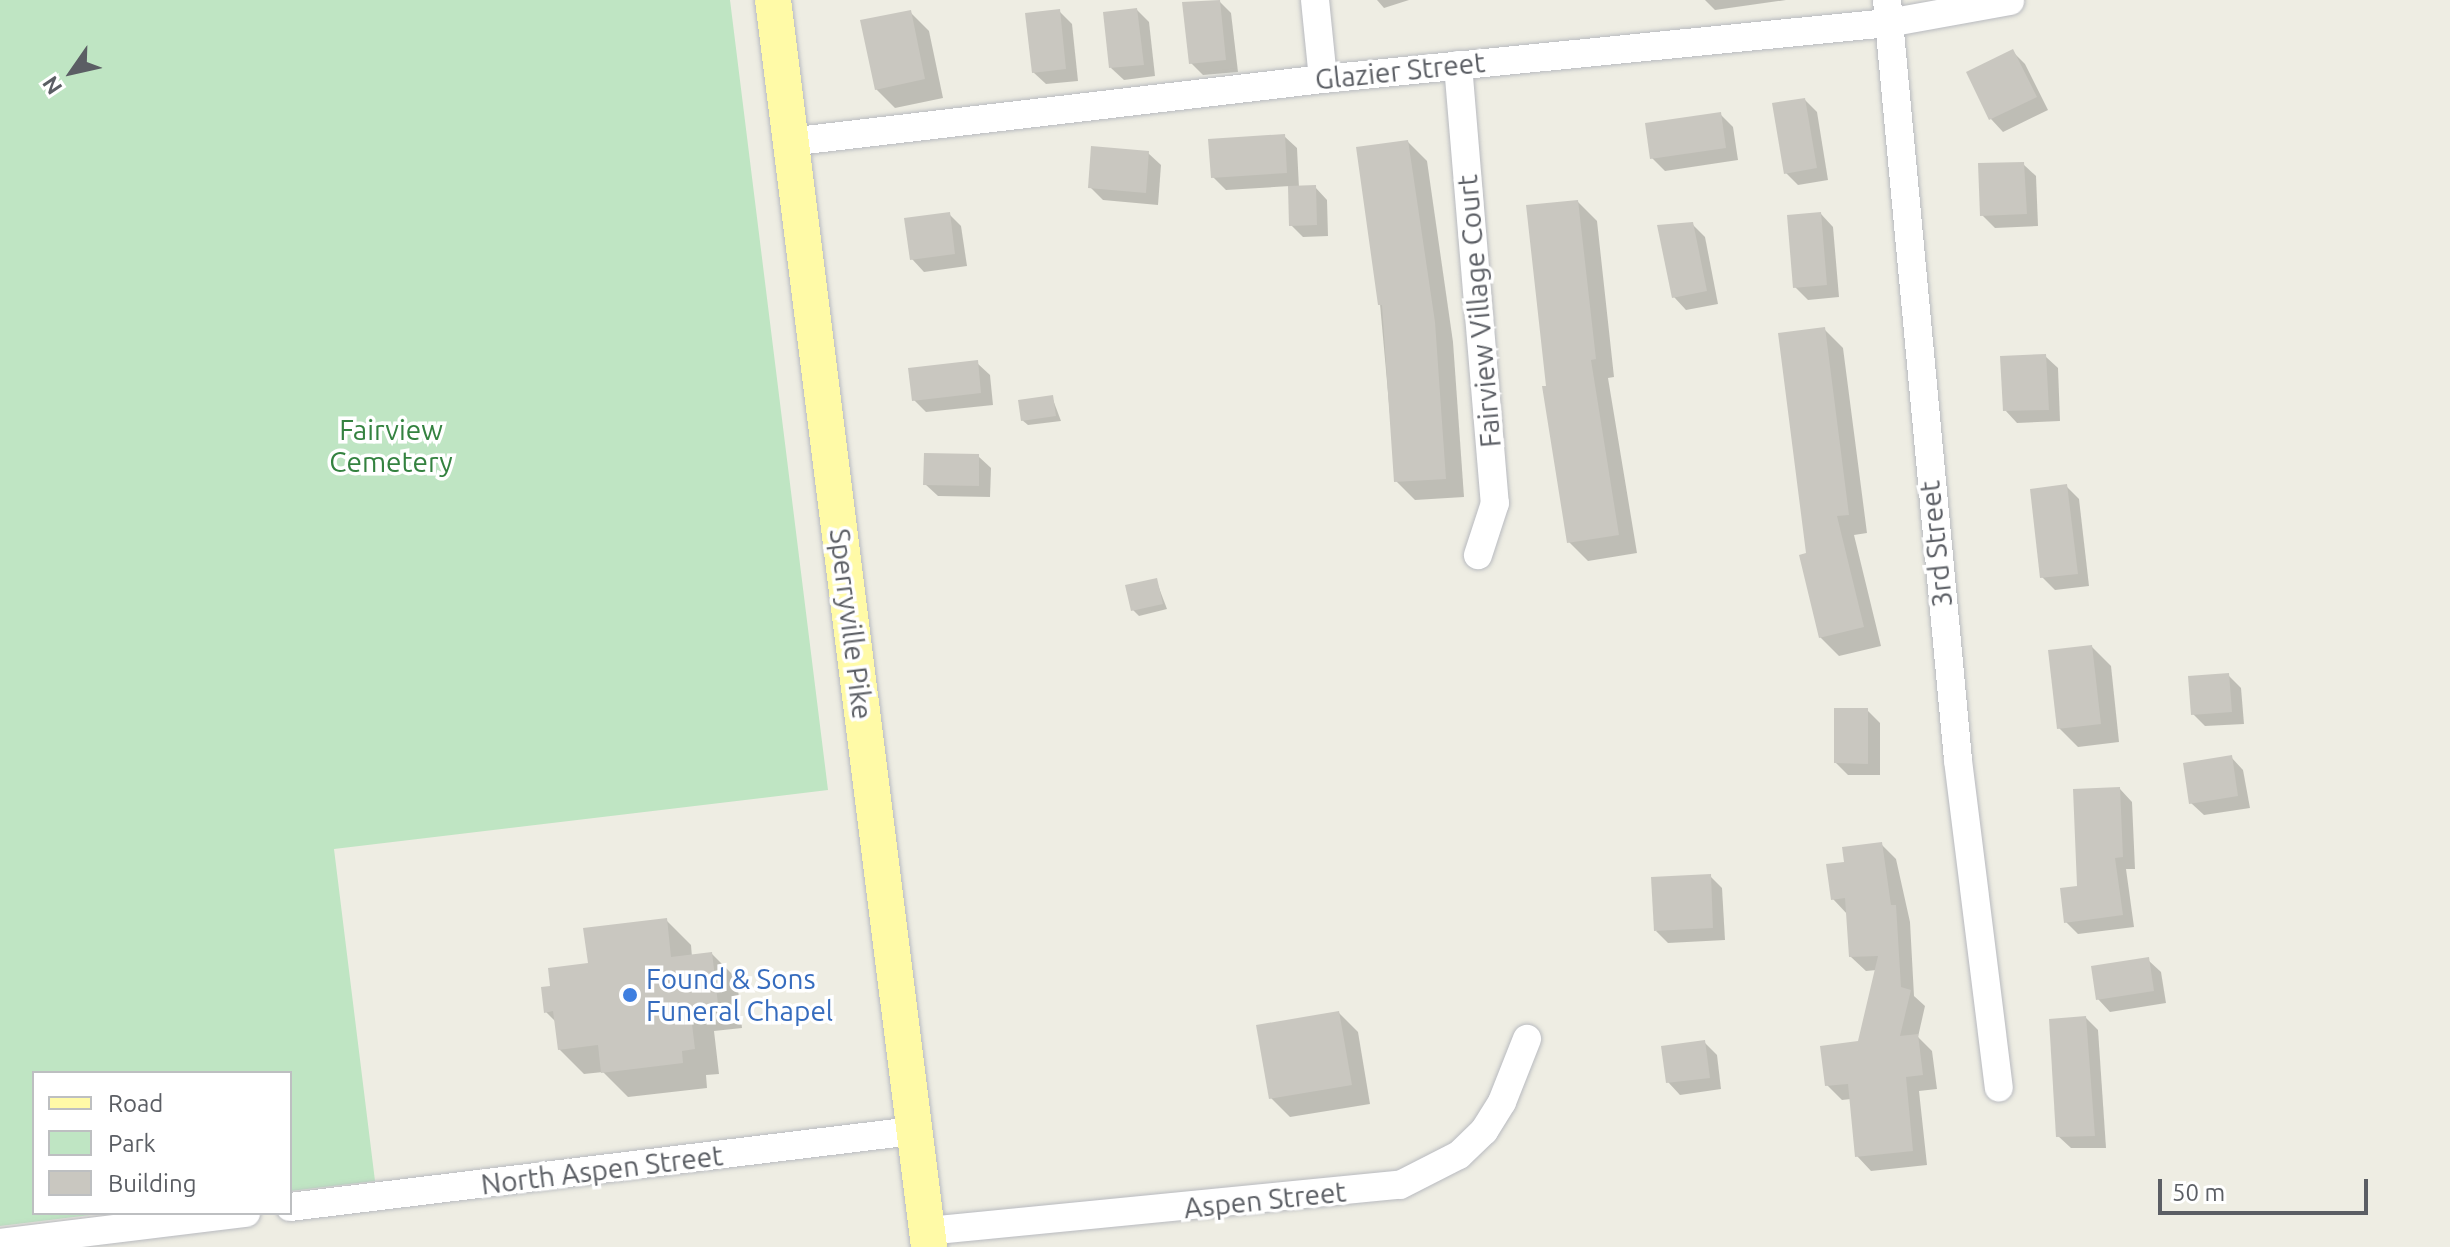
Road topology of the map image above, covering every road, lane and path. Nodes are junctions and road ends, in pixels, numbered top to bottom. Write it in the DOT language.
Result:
graph roads {
  1 [pos="773,0"];
  2 [pos="1315,0"];
  3 [pos="2010,1"];
  4 [pos="1888,11"];
  5 [pos="1458,65"];
  6 [pos="1323,79"];
  7 [pos="789,142"];
  8 [pos="1478,555"];
  9 [pos="1527,1039"];
  10 [pos="1999,1087"];
  11 [pos="913,1131"];
  12 [pos="292,1207"];
  13 [pos="230,1215"];
  14 [pos="928,1239"];
  15 [pos="0,1243"];
  1 -- 7 [label="main road, Sperryville Pike"];
  2 -- 6 [label="street"];
  3 -- 4 [label="street, Glazier Street"];
  4 -- 5 [label="street, Glazier Street"];
  4 -- 10 [label="street, 3rd Street"];
  5 -- 6 [label="street, Glazier Street"];
  5 -- 8 [label="street, Fairview Village Court"];
  6 -- 7 [label="street, Glazier Street"];
  7 -- 11 [label="main road, Sperryville Pike"];
  9 -- 14 [label="street, Aspen Street"];
  11 -- 12 [label="street, North Aspen Street"];
  11 -- 14 [label="main road, Sperryville Pike"];
  13 -- 15 [label="street"];
}
